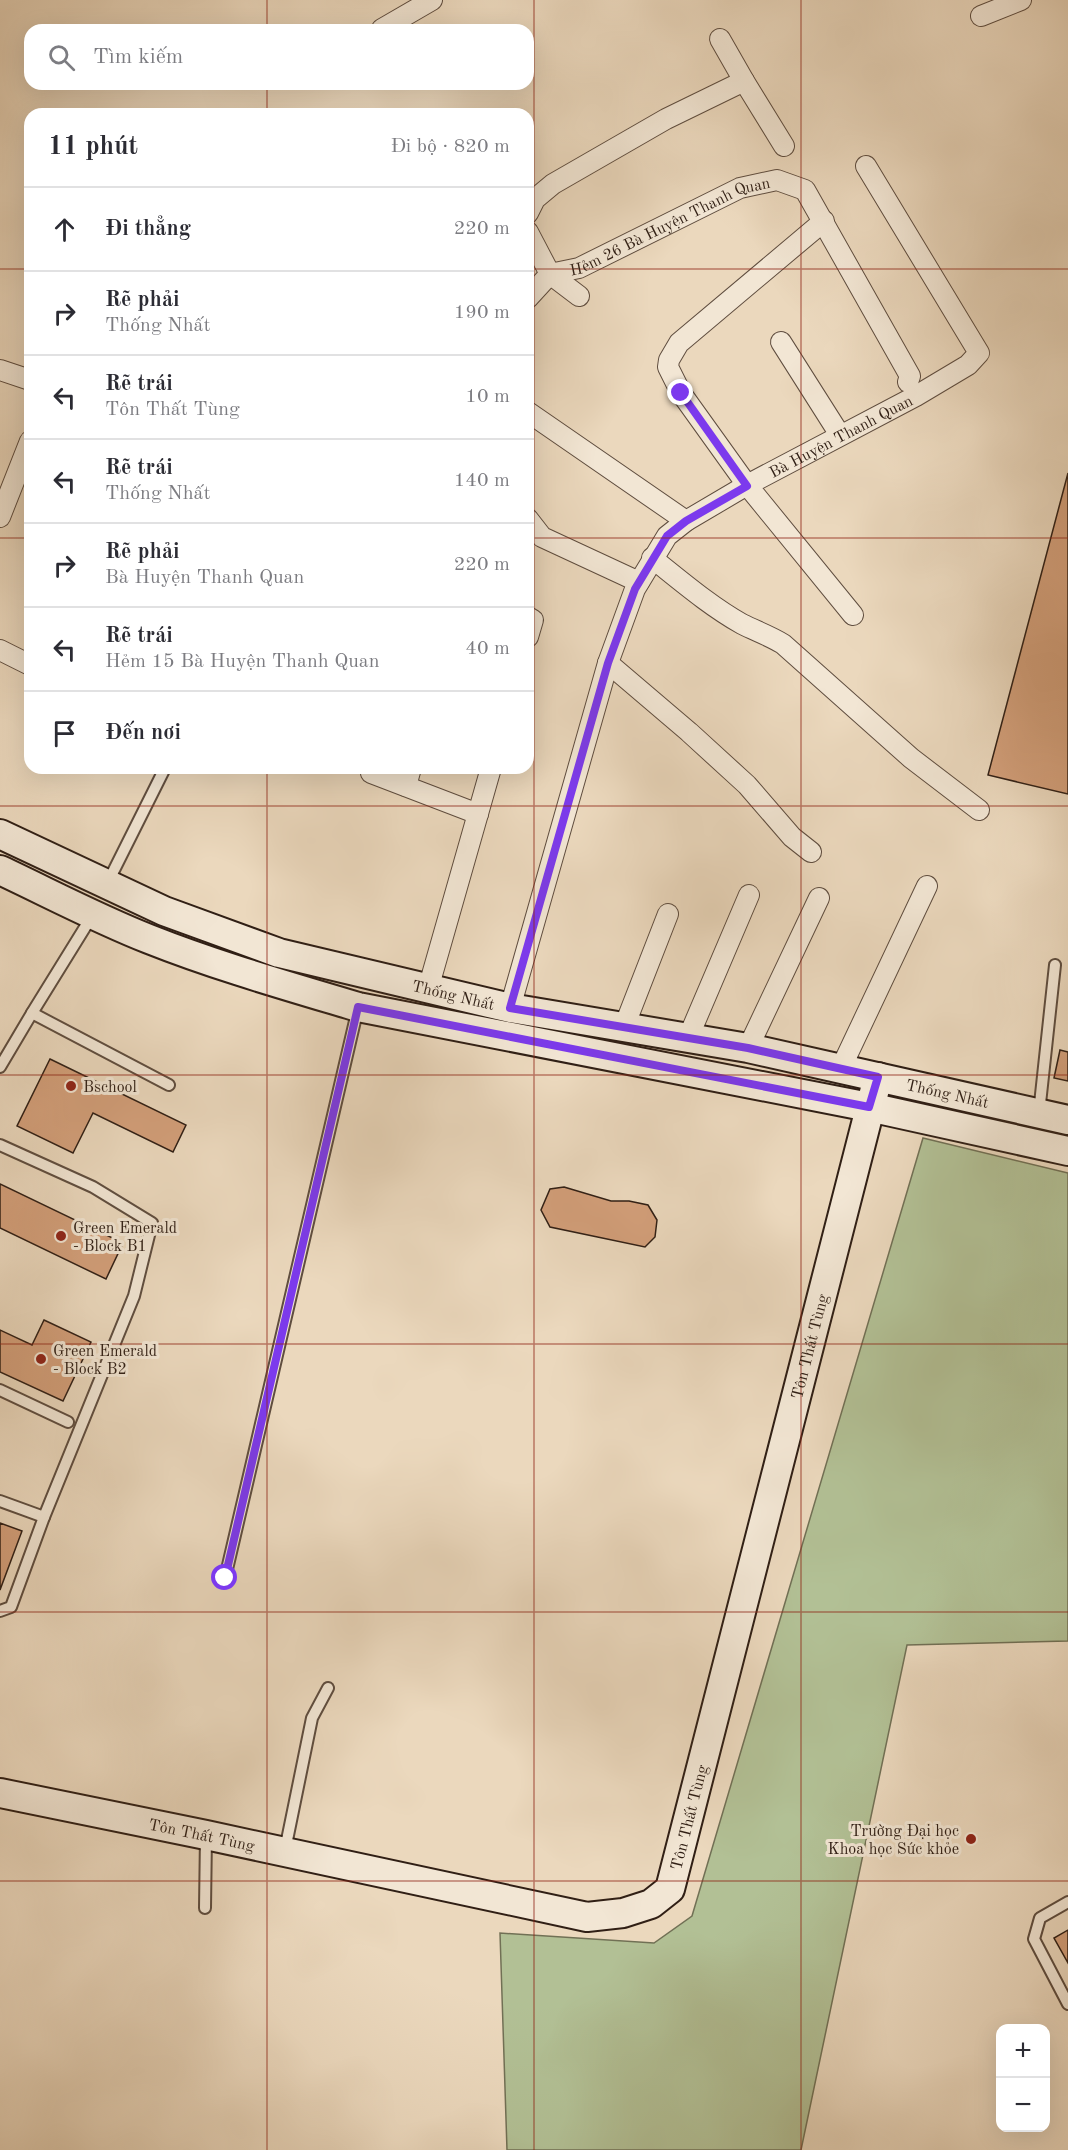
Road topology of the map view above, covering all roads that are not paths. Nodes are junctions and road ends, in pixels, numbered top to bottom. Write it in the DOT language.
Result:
graph roads {
  1 [pos="432,0"];
  2 [pos="1021,0"];
  3 [pos="981,16"];
  4 [pos="391,24"];
  5 [pos="720,39"];
  6 [pos="744,81"];
  7 [pos="784,146"];
  8 [pos="866,166"];
  9 [pos="534,201"];
  10 [pos="824,222"];
  11 [pos="534,243"];
  12 [pos="550,274"];
  13 [pos="534,291"];
  14 [pos="579,296"];
  15 [pos="782,342"];
  16 [pos="0,370"];
  17 [pos="24,378"];
  18 [pos="912,389"];
  19 [pos="534,416"];
  20 [pos="840,435"];
  21 [pos="24,456"];
  22 [pos="747,486"];
  23 [pos="0,517"];
  24 [pos="686,521"];
  25 [pos="534,527"];
  26 [pos="652,558"];
  27 [pos="639,582"];
  28 [pos="853,615"];
  29 [pos="0,650"];
  30 [pos="24,662"];
  31 [pos="608,663"];
  32 [pos="162,774"];
  33 [pos="386,774"];
  34 [pos="489,774"];
  35 [pos="409,777"];
  36 [pos="978,810"];
  37 [pos="478,814"];
  38 [pos="0,834"];
  39 [pos="811,852"];
  40 [pos="0,870"];
  41 [pos="107,884"];
  42 [pos="927,886"];
  43 [pos="749,895"];
  44 [pos="819,898"];
  45 [pos="93,914"];
  46 [pos="668,914"];
  47 [pos="1055,965"];
  48 [pos="428,989"];
  49 [pos="358,1007"];
  50 [pos="510,1008"];
  51 [pos="32,1013"];
  52 [pos="624,1027"];
  53 [pos="688,1038"];
  54 [pos="748,1048"];
  55 [pos="0,1067"];
  56 [pos="841,1068"];
  57 [pos="878,1077"];
  58 [pos="169,1085"];
  59 [pos="869,1107"];
  60 [pos="1039,1113"];
  61 [pos="1068,1120"];
  62 [pos="0,1145"];
  63 [pos="1068,1151"];
  64 [pos="0,1390"];
  65 [pos="68,1422"];
  66 [pos="0,1501"];
  67 [pos="44,1517"];
  68 [pos="225,1578"];
  69 [pos="0,1611"];
  70 [pos="328,1688"];
  71 [pos="0,1793"];
  72 [pos="206,1835"];
  73 [pos="284,1853"];
  74 [pos="1068,1902"];
  75 [pos="205,1908"];
  76 [pos="1068,2004"];
  1 -- 4 [label="street"];
  2 -- 3 [label="street"];
  5 -- 6 [label="street"];
  6 -- 7 [label="street"];
  6 -- 9 [label="street"];
  8 -- 18 [label="street, Bà Huyện Thanh Quan"];
  10 -- 12 [label="street, Hẻm 26 Bà Huyện Thanh Quan"];
  10 -- 18 [label="street, Hẻm 26 Bà Huyện Thanh Quan"];
  10 -- 22 [label="street"];
  11 -- 12 [label="street"];
  12 -- 13 [label="street"];
  12 -- 14 [label="street"];
  15 -- 20 [label="street"];
  16 -- 17 [label="street"];
  18 -- 20 [label="street, Bà Huyện Thanh Quan"];
  19 -- 24 [label="street"];
  20 -- 22 [label="street, Bà Huyện Thanh Quan"];
  21 -- 23 [label="street"];
  22 -- 24 [label="street, Bà Huyện Thanh Quan"];
  22 -- 28 [label="street"];
  24 -- 26 [label="street, Bà Huyện Thanh Quan"];
  25 -- 27 [label="street"];
  26 -- 27 [label="street, Bà Huyện Thanh Quan"];
  26 -- 36 [label="street"];
  27 -- 31 [label="street, Bà Huyện Thanh Quan"];
  29 -- 30 [label="street"];
  31 -- 39 [label="street"];
  31 -- 50 [label="street, Bà Huyện Thanh Quan"];
  32 -- 41 [label="lane"];
  33 -- 35 [label="street"];
  34 -- 37 [label="street"];
  35 -- 37 [label="street"];
  37 -- 48 [label="street"];
  38 -- 41 [label="main road, Thống Nhất"];
  40 -- 45 [label="main road, Thống Nhất"];
  41 -- 48 [label="main road, Thống Nhất"];
  42 -- 56 [label="street"];
  43 -- 53 [label="street"];
  44 -- 54 [label="street"];
  45 -- 49 [label="main road, Thống Nhất"];
  45 -- 51 [label="lane"];
  46 -- 52 [label="street"];
  47 -- 60 [label="lane"];
  48 -- 50 [label="main road, Thống Nhất"];
  49 -- 59 [label="main road, Thống Nhất"];
  49 -- 68 [label="lane"];
  50 -- 52 [label="main road, Thống Nhất"];
  51 -- 55 [label="lane"];
  51 -- 58 [label="lane"];
  52 -- 53 [label="main road, Thống Nhất"];
  53 -- 54 [label="main road, Thống Nhất"];
  54 -- 56 [label="main road, Thống Nhất"];
  56 -- 57 [label="main road, Thống Nhất"];
  57 -- 59 [label="main road, Tôn Thất Tùng"];
  57 -- 60 [label="main road, Thống Nhất"];
  59 -- 63 [label="main road, Thống Nhất"];
  59 -- 73 [label="main road, Tôn Thất Tùng"];
  60 -- 61 [label="main road, Thống Nhất"];
  62 -- 67 [label="lane"];
  64 -- 65 [label="lane"];
  66 -- 67 [label="lane"];
  67 -- 69 [label="lane"];
  70 -- 73 [label="lane"];
  71 -- 72 [label="main road, Tôn Thất Tùng"];
  72 -- 73 [label="main road, Tôn Thất Tùng"];
  72 -- 75 [label="lane"];
  74 -- 76 [label="lane"];
}
